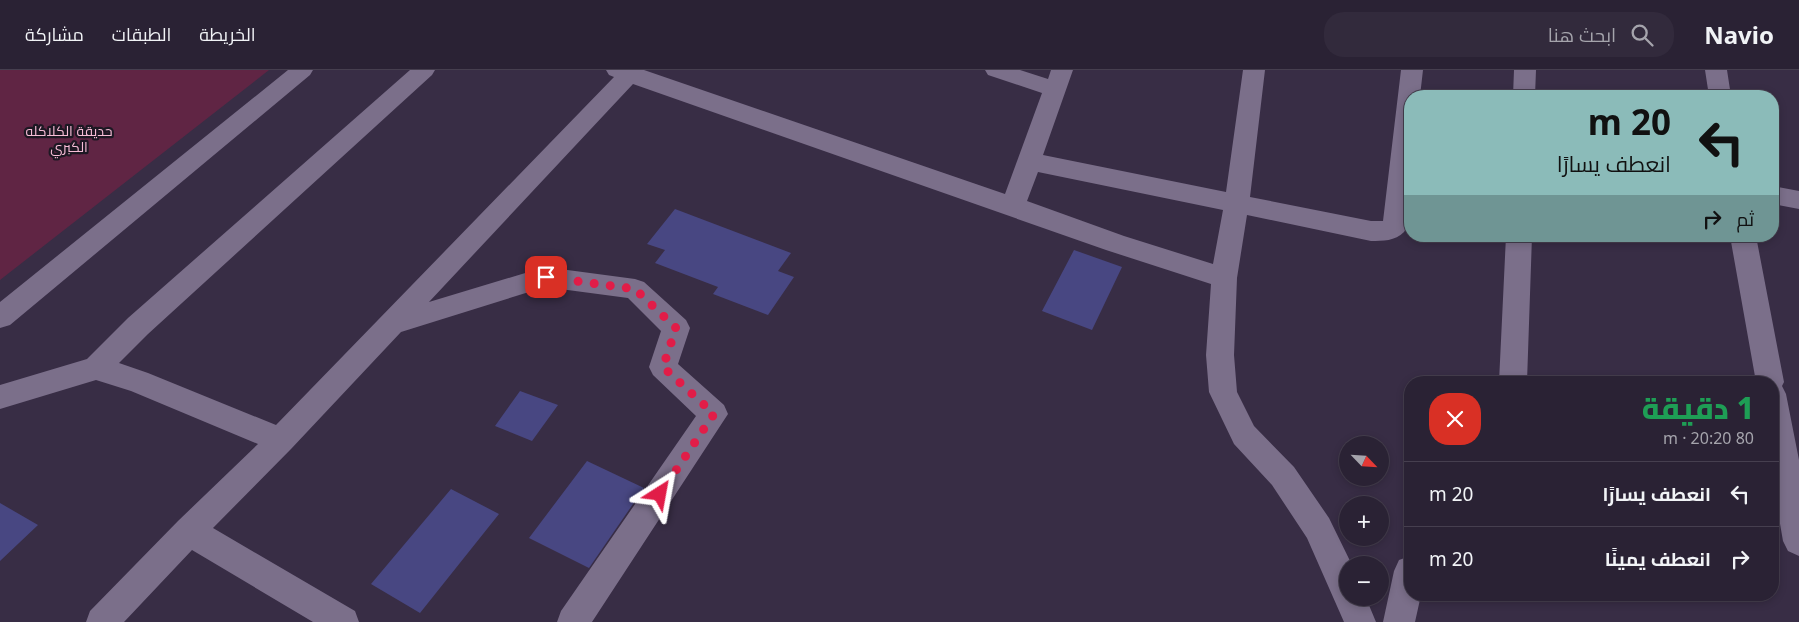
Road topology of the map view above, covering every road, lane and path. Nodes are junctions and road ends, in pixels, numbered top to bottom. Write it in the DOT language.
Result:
graph roads {
  1 [pos="302,70"];
  2 [pos="424,70"];
  3 [pos="996,70"];
  4 [pos="1254,70"];
  5 [pos="1412,70"];
  6 [pos="1525,70"];
  7 [pos="1716,70"];
  8 [pos="626,71"];
  9 [pos="1058,80"];
  10 [pos="1410,90"];
  11 [pos="1524,90"];
  12 [pos="1719,90"];
  13 [pos="1404,145"];
  14 [pos="1028,161"];
  15 [pos="1779,196"];
  16 [pos="1799,200"];
  17 [pos="1238,203"];
  18 [pos="1013,206"];
  19 [pos="1519,242"];
  20 [pos="1744,242"];
  21 [pos="1224,278"];
  22 [pos="0,317"];
  23 [pos="390,324"];
  24 [pos="96,368"];
  25 [pos="1513,376"];
  26 [pos="1769,376"];
  27 [pos="0,397"];
  28 [pos="1779,432"];
  29 [pos="281,440"];
  30 [pos="188,531"];
  31 [pos="1799,541"];
  32 [pos="1339,572"];
  33 [pos="1404,599"];
  34 [pos="1353,606"];
  35 [pos="102,622"];
  36 [pos="343,622"];
  37 [pos="573,622"];
  38 [pos="1360,622"];
  39 [pos="1399,622"];
  1 -- 22 [label="street"];
  2 -- 24 [label="street"];
  3 -- 9 [label="street"];
  4 -- 17 [label="street"];
  5 -- 10 [label="street"];
  6 -- 11 [label="street"];
  7 -- 12 [label="street"];
  8 -- 18 [label="street"];
  8 -- 23 [label="street"];
  9 -- 14 [label="street"];
  13 -- 17 [label="street"];
  14 -- 17 [label="street"];
  14 -- 18 [label="street"];
  15 -- 16 [label="street"];
  17 -- 21 [label="street"];
  18 -- 21 [label="street"];
  19 -- 25 [label="street"];
  20 -- 26 [label="street"];
  21 -- 32 [label="street"];
  23 -- 29 [label="street"];
  23 -- 37 [label="street"];
  24 -- 27 [label="street"];
  24 -- 29 [label="street"];
  28 -- 31 [label="street"];
  29 -- 30 [label="street"];
  30 -- 35 [label="street"];
  30 -- 36 [label="street"];
  33 -- 39 [label="street"];
  34 -- 38 [label="street"];
}
